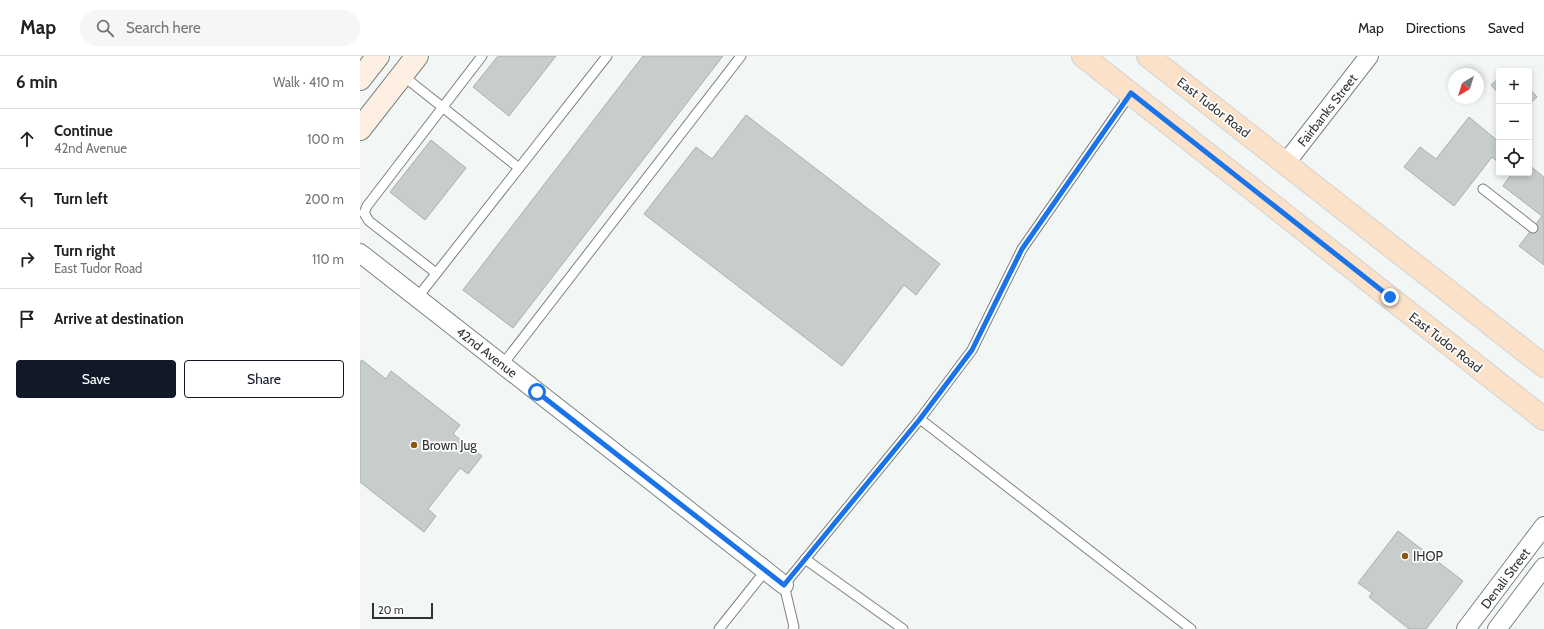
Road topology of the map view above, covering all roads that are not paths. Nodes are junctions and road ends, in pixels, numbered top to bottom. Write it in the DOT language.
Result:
graph roads {
  1 [pos="378,56"];
  2 [pos="417,56"];
  3 [pos="482,56"];
  4 [pos="607,56"];
  5 [pos="741,56"];
  6 [pos="1083,56"];
  7 [pos="1148,56"];
  8 [pos="1369,56"];
  9 [pos="402,75"];
  10 [pos="360,79"];
  11 [pos="1131,93"];
  12 [pos="443,107"];
  13 [pos="360,129"];
  14 [pos="1285,164"];
  15 [pos="519,168"];
  16 [pos="1483,189"];
  17 [pos="1533,228"];
  18 [pos="360,253"];
  19 [pos="436,273"];
  20 [pos="417,298"];
  21 [pos="503,364"];
  22 [pos="1544,366"];
  23 [pos="920,419"];
  24 [pos="1544,419"];
  25 [pos="1544,526"];
  26 [pos="805,559"];
  27 [pos="1544,567"];
  28 [pos="766,570"];
  29 [pos="784,585"];
  30 [pos="719,629"];
  31 [pos="793,629"];
  32 [pos="903,629"];
  33 [pos="1191,629"];
  34 [pos="1466,629"];
  35 [pos="1497,629"];
  1 -- 10 [label="main road"];
  2 -- 9 [label="main road"];
  3 -- 12 [label="lane"];
  4 -- 15 [label="lane"];
  5 -- 21 [label="lane"];
  6 -- 11 [label="main road, East Tudor Road"];
  7 -- 14 [label="main road, East Tudor Road"];
  8 -- 14 [label="street, Fairbanks Street"];
  9 -- 12 [label="lane"];
  9 -- 13 [label="main road"];
  11 -- 23 [label="lane"];
  11 -- 24 [label="main road, East Tudor Road"];
  12 -- 15 [label="lane"];
  12 -- 19 [label="lane"];
  14 -- 22 [label="main road, East Tudor Road"];
  15 -- 19 [label="lane"];
  16 -- 17 [label="lane"];
  18 -- 20 [label="street, 42nd Avenue"];
  19 -- 20 [label="lane"];
  20 -- 21 [label="street, 42nd Avenue"];
  21 -- 28 [label="street, 42nd Avenue"];
  23 -- 26 [label="lane"];
  23 -- 33 [label="lane"];
  25 -- 34 [label="street, Denali Street"];
  26 -- 29 [label="lane"];
  26 -- 32 [label="lane"];
  27 -- 35 [label="street, Denali Street"];
  28 -- 29 [label="street, 42nd Avenue"];
  28 -- 30 [label="lane"];
  29 -- 31 [label="lane"];
}
